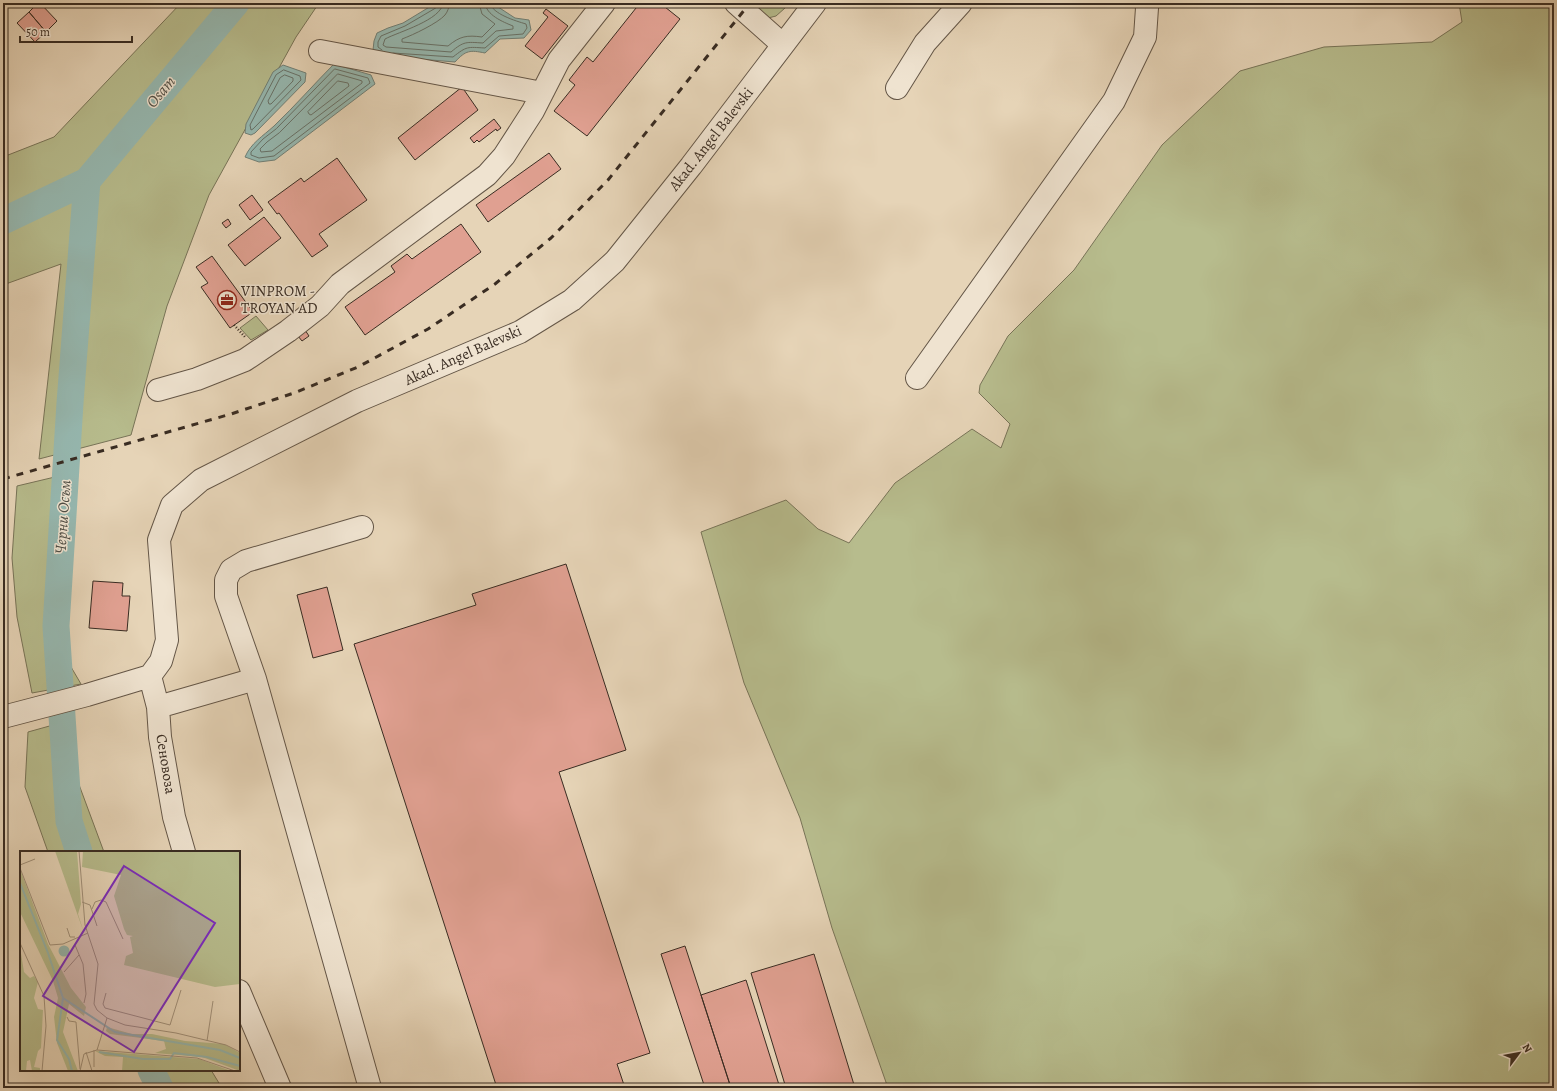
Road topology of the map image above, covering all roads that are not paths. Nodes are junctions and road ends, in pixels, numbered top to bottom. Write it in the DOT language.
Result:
graph roads {
  1 [pos="604,3"];
  2 [pos="736,3"];
  3 [pos="815,3"];
  4 [pos="961,3"];
  5 [pos="1146,3"];
  6 [pos="783,45"];
  7 [pos="320,51"];
  8 [pos="897,88"];
  9 [pos="542,93"];
  10 [pos="917,378"];
  11 [pos="158,390"];
  12 [pos="362,527"];
  13 [pos="150,676"];
  14 [pos="255,679"];
  15 [pos="158,707"];
  16 [pos="4,716"];
  17 [pos="184,851"];
  18 [pos="240,993"];
  19 [pos="280,1088"];
  20 [pos="370,1088"];
  1 -- 9 [label="street"];
  2 -- 6 [label="street"];
  3 -- 6 [label="street, Akad. Angel Balevski"];
  4 -- 8 [label="street"];
  5 -- 10 [label="street"];
  6 -- 13 [label="street, Akad. Angel Balevski"];
  7 -- 9 [label="street"];
  9 -- 11 [label="street"];
  12 -- 14 [label="street"];
  13 -- 15 [label="street, Сеновоза"];
  13 -- 16 [label="street"];
  14 -- 15 [label="street"];
  14 -- 20 [label="street"];
  15 -- 17 [label="street, Сеновоза"];
  18 -- 19 [label="street"];
}
